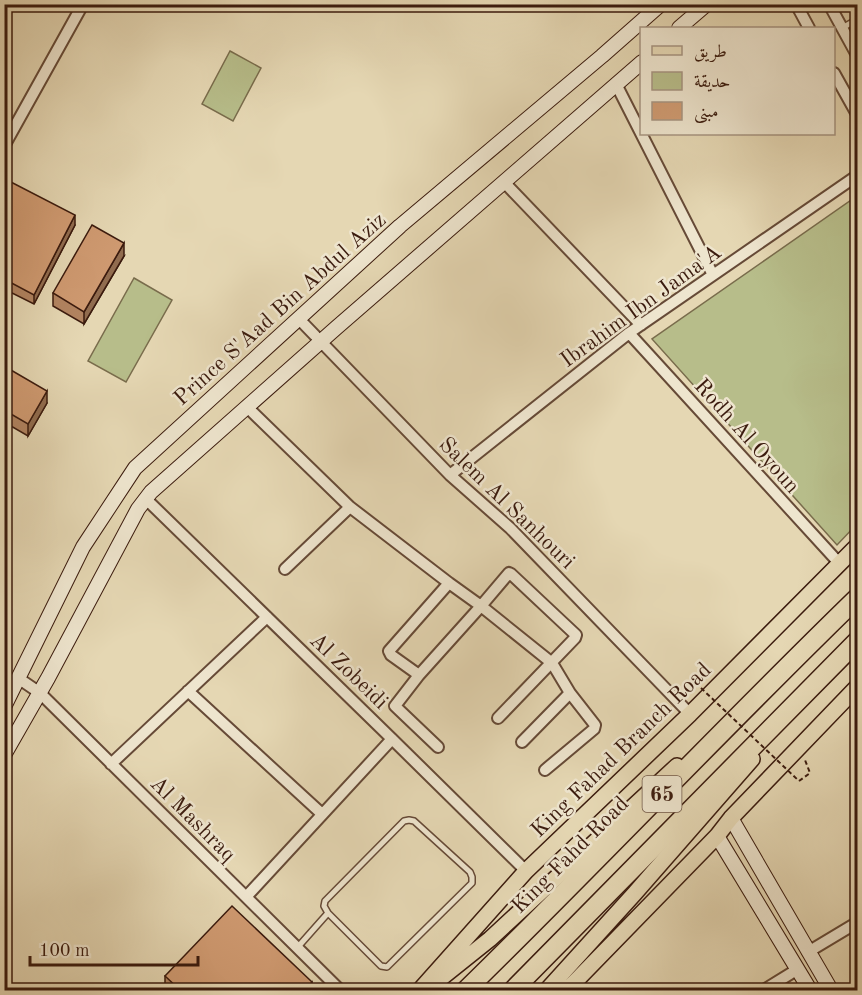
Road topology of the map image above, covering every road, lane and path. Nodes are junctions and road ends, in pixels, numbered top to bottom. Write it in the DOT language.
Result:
graph roads {
  1 [pos="83,4"];
  2 [pos="661,4"];
  3 [pos="707,4"];
  4 [pos="796,4"];
  5 [pos="833,6"];
  6 [pos="858,19"];
  7 [pos="681,27"];
  8 [pos="808,27"];
  9 [pos="842,28"];
  10 [pos="858,57"];
  11 [pos="640,64"];
  12 [pos="835,75"];
  13 [pos="616,84"];
  14 [pos="858,116"];
  15 [pos="640,131"];
  16 [pos="642,135"];
  17 [pos="5,143"];
  18 [pos="858,175"];
  19 [pos="504,182"];
  20 [pos="713,275"];
  21 [pos="299,319"];
  22 [pos="641,325"];
  23 [pos="629,333"];
  24 [pos="320,342"];
  25 [pos="247,407"];
  26 [pos="450,475"];
  27 [pos="146,499"];
  28 [pos="350,507"];
  29 [pos="858,544"];
  30 [pos="839,563"];
  31 [pos="285,568"];
  32 [pos="449,583"];
  33 [pos="858,597"];
  34 [pos="481,606"];
  35 [pos="267,617"];
  36 [pos="858,640"];
  37 [pos="805,648"];
  38 [pos="552,663"];
  39 [pos="829,669"];
  40 [pos="418,675"];
  41 [pos="18,678"];
  42 [pos="858,686"];
  43 [pos="701,688"];
  44 [pos="188,692"];
  45 [pos="40,693"];
  46 [pos="570,693"];
  47 [pos="4,707"];
  48 [pos="690,714"];
  49 [pos="498,718"];
  50 [pos="392,739"];
  51 [pos="522,742"];
  52 [pos="438,747"];
  53 [pos="4,755"];
  54 [pos="111,764"];
  55 [pos="545,770"];
  56 [pos="810,773"];
  57 [pos="322,814"];
  58 [pos="731,818"];
  59 [pos="717,836"];
  60 [pos="526,871"];
  61 [pos="246,897"];
  62 [pos="328,913"];
  63 [pos="858,922"];
  64 [pos="297,948"];
  65 [pos="808,952"];
  66 [pos="798,969"];
  67 [pos="340,990"];
  68 [pos="420,990"];
  69 [pos="425,990"];
  70 [pos="466,990"];
  71 [pos="513,990"];
  72 [pos="547,990"];
  73 [pos="567,990"];
  74 [pos="764,990"];
  75 [pos="810,990"];
  76 [pos="831,990"];
  1 -- 17 [label="street"];
  2 -- 21 [label="street, Prince S'Aad Bin Abdul Aziz"];
  3 -- 7 [label="street"];
  4 -- 8 [label="street"];
  5 -- 9 [label="street"];
  6 -- 9 [label="lane"];
  9 -- 10 [label="street"];
  11 -- 13 [label="street"];
  12 -- 14 [label="street"];
  13 -- 15 [label="street"];
  13 -- 19 [label="street"];
  16 -- 20 [label="street"];
  18 -- 20 [label="street, Ibrahim Ibn Jama'A"];
  19 -- 22 [label="street"];
  19 -- 24 [label="street"];
  20 -- 22 [label="street, Ibrahim Ibn Jama'A"];
  21 -- 24 [label="street, Salem Al Sanhouri"];
  21 -- 41 [label="street, Prince S'Aad Bin Abdul Aziz"];
  22 -- 23 [label="street, Ibrahim Ibn Jama'A"];
  23 -- 26 [label="street, Ibrahim Ibn Jama'A"];
  23 -- 30 [label="street, Rodh Al Oyoun"];
  24 -- 25 [label="street"];
  24 -- 26 [label="street, Salem Al Sanhouri"];
  25 -- 27 [label="street"];
  25 -- 28 [label="street"];
  26 -- 48 [label="street, Salem Al Sanhouri"];
  27 -- 35 [label="street, Al Zobeidi"];
  27 -- 45 [label="street"];
  28 -- 31 [label="street"];
  28 -- 32 [label="street"];
  29 -- 30 [label="main road, King Fahad Branch Road"];
  30 -- 48 [label="main road, King Fahad Branch Road"];
  32 -- 34 [label="street"];
  32 -- 40 [label="street"];
  33 -- 37 [label="highway, King Fahd Road / 65"];
  34 -- 38 [label="street"];
  34 -- 38 [label="street"];
  34 -- 40 [label="street"];
  35 -- 44 [label="street"];
  35 -- 50 [label="street, Al Zobeidi"];
  36 -- 39 [label="highway, 65"];
  37 -- 69 [label="main road"];
  37 -- 70 [label="highway, King Fahd Road / 65"];
  38 -- 46 [label="street"];
  38 -- 49 [label="street"];
  39 -- 71 [label="highway, 65"];
  39 -- 72 [label="main road"];
  40 -- 52 [label="street"];
  41 -- 45 [label="street, Al Mashraq"];
  41 -- 47 [label="street, Prince S'Aad Bin Abdul Aziz"];
  42 -- 58 [label="main road"];
  43 -- 56 [label="path, bridge"];
  44 -- 54 [label="street"];
  44 -- 57 [label="street"];
  45 -- 53 [label="street"];
  45 -- 54 [label="street, Al Mashraq"];
  46 -- 51 [label="street"];
  46 -- 55 [label="street"];
  48 -- 60 [label="main road, King Fahad Branch Road"];
  50 -- 57 [label="street"];
  50 -- 60 [label="street, Al Zobeidi"];
  54 -- 61 [label="street, Al Mashraq"];
  57 -- 61 [label="street"];
  58 -- 59 [label="main road"];
  58 -- 65 [label="street"];
  59 -- 66 [label="street"];
  59 -- 73 [label="main road"];
  60 -- 68 [label="main road, King Fahad Branch Road"];
  61 -- 64 [label="street, Al Mashraq"];
  62 -- 62 [label="lane"];
  62 -- 64 [label="lane"];
  63 -- 65 [label="street"];
  64 -- 67 [label="street, Al Mashraq"];
  65 -- 76 [label="street"];
  66 -- 74 [label="street"];
  66 -- 75 [label="street"];
}
